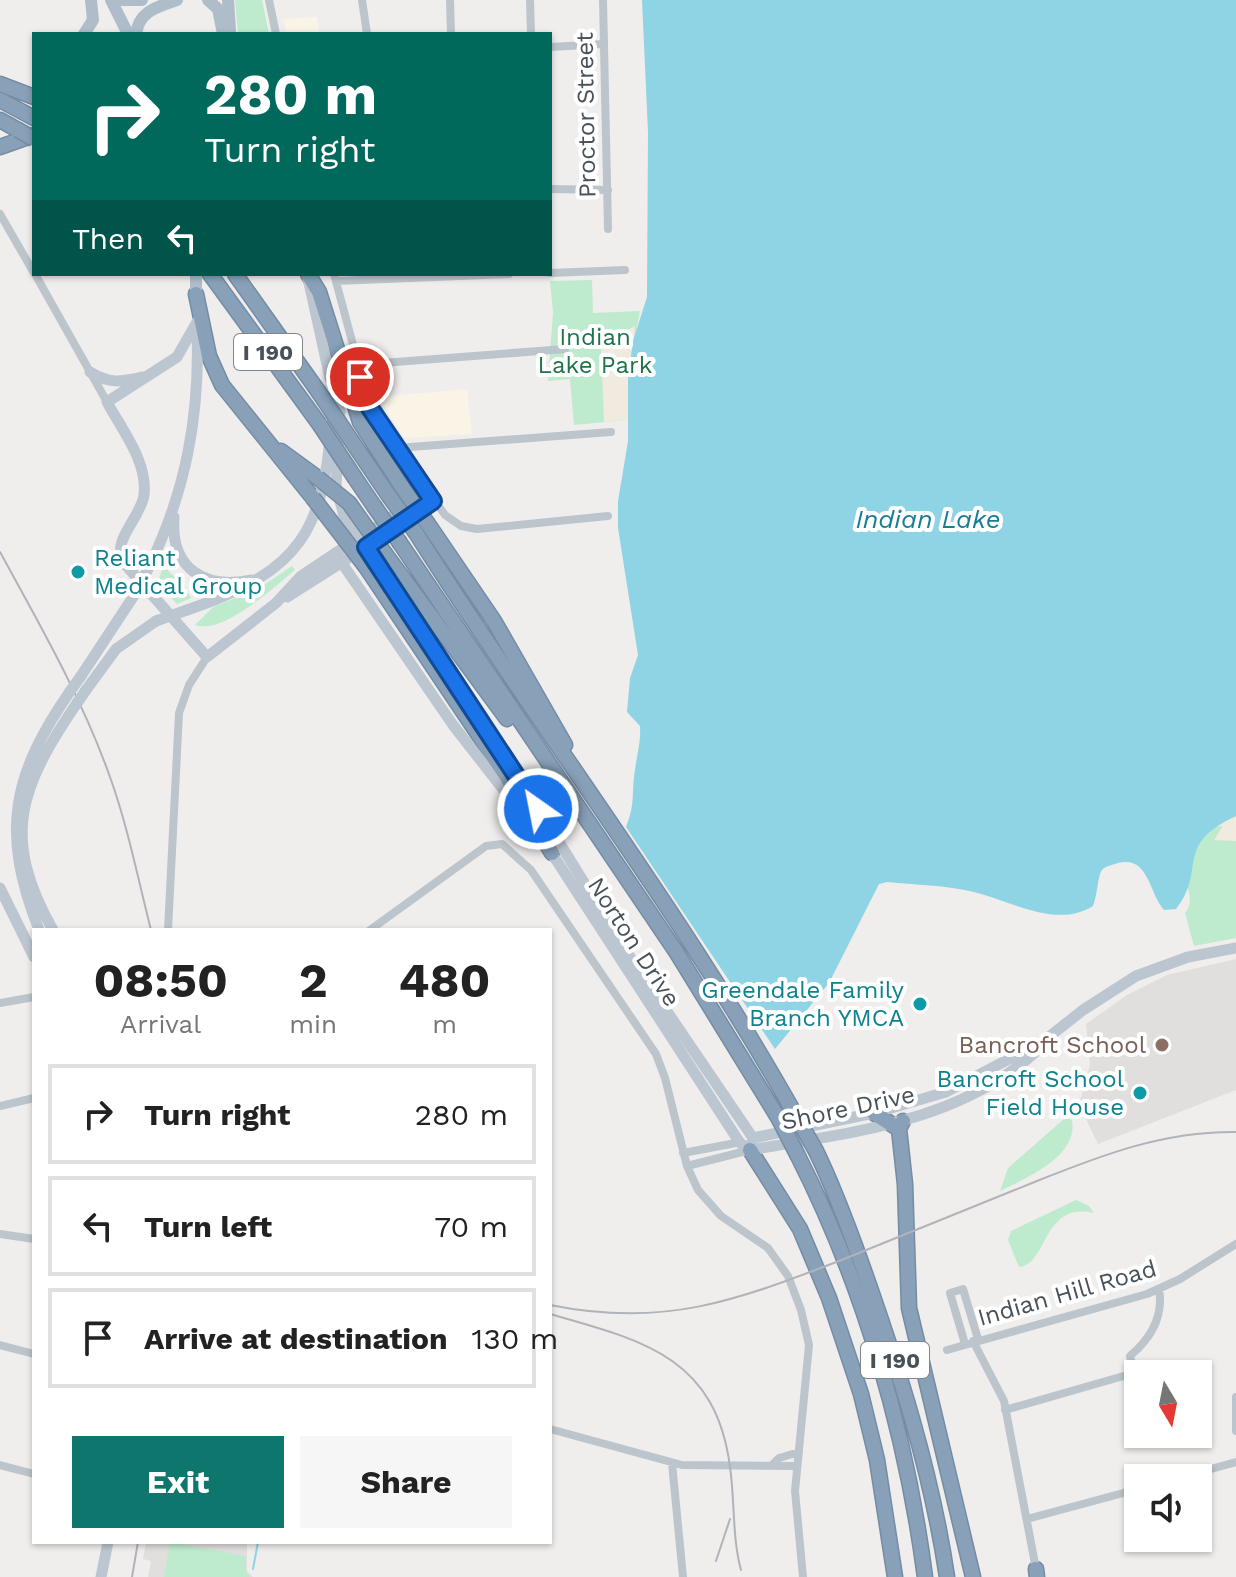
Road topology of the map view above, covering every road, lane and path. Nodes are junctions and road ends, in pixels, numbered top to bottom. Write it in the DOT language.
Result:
graph roads {
  1 [pos="91,0"];
  2 [pos="111,0"];
  3 [pos="122,0"];
  4 [pos="142,0"];
  5 [pos="177,0"];
  6 [pos="208,0"];
  7 [pos="228,0"];
  8 [pos="269,0"];
  9 [pos="362,0"];
  10 [pos="450,0"];
  11 [pos="530,0"];
  12 [pos="603,0"];
  13 [pos="85,32"];
  14 [pos="127,32"];
  15 [pos="136,32"];
  16 [pos="223,32"];
  17 [pos="230,32"];
  18 [pos="276,32"];
  19 [pos="367,32"];
  20 [pos="451,32"];
  21 [pos="531,32"];
  22 [pos="604,44"];
  23 [pos="552,47"];
  24 [pos="0,84"];
  25 [pos="32,96"];
  26 [pos="0,100"];
  27 [pos="32,117"];
  28 [pos="0,120"];
  29 [pos="32,136"];
  30 [pos="32,138"];
  31 [pos="0,147"];
  32 [pos="552,189"];
  33 [pos="608,190"];
  34 [pos="0,214"];
  35 [pos="608,229"];
  36 [pos="32,270"];
  37 [pos="625,270"];
  38 [pos="552,273"];
  39 [pos="36,276"];
  40 [pos="196,276"];
  41 [pos="236,276"];
  42 [pos="308,276"];
  43 [pos="309,276"];
  44 [pos="422,276"];
  45 [pos="213,277"];
  46 [pos="335,278"];
  47 [pos="196,294"];
  48 [pos="197,322"];
  49 [pos="565,349"];
  50 [pos="356,365"];
  51 [pos="90,372"];
  52 [pos="330,373"];
  53 [pos="154,374"];
  54 [pos="107,402"];
  55 [pos="238,409"];
  56 [pos="611,432"];
  57 [pos="397,448"];
  58 [pos="426,491"];
  59 [pos="433,501"];
  60 [pos="176,504"];
  61 [pos="608,516"];
  62 [pos="422,529"];
  63 [pos="363,542"];
  64 [pos="338,558"];
  65 [pos="263,578"];
  66 [pos="207,657"];
  67 [pos="578,809"];
  68 [pos="9,848"];
  69 [pos="552,853"];
  70 [pos="0,888"];
  71 [pos="4,904"];
  72 [pos="38,928"];
  73 [pos="52,928"];
  74 [pos="168,928"];
  75 [pos="373,928"];
  76 [pos="1236,948"];
  77 [pos="32,953"];
  78 [pos="32,997"];
  79 [pos="0,1003"];
  80 [pos="1045,1040"];
  81 [pos="32,1098"];
  82 [pos="0,1106"];
  83 [pos="874,1113"];
  84 [pos="899,1125"];
  85 [pos="748,1144"];
  86 [pos="683,1153"];
  87 [pos="687,1166"];
  88 [pos="0,1234"];
  89 [pos="32,1239"];
  90 [pos="1236,1244"];
  91 [pos="1159,1289"];
  92 [pos="972,1342"];
  93 [pos="0,1345"];
  94 [pos="947,1350"];
  95 [pos="32,1353"];
  96 [pos="1236,1397"];
  97 [pos="1005,1410"];
  98 [pos="552,1430"];
  99 [pos="1236,1431"];
  100 [pos="799,1452"];
  101 [pos="1236,1462"];
  102 [pos="672,1463"];
  103 [pos="773,1464"];
  104 [pos="0,1465"];
  105 [pos="797,1466"];
  106 [pos="1212,1469"];
  107 [pos="32,1473"];
  108 [pos="1124,1493"];
  109 [pos="915,1506"];
  110 [pos="1027,1519"];
  111 [pos="108,1544"];
  112 [pos="1036,1573"];
  113 [pos="101,1577"];
  114 [pos="683,1577"];
  115 [pos="803,1577"];
  116 [pos="895,1577"];
  117 [pos="915,1577"];
  118 [pos="925,1577"];
  119 [pos="947,1577"];
  120 [pos="973,1577"];
  1 -- 13 [label="main road"];
  2 -- 14 [label="main road"];
  3 -- 4 [label="main road"];
  5 -- 15 [label="main road"];
  6 -- 16 [label="main road"];
  7 -- 17 [label="main road"];
  8 -- 18 [label="street"];
  9 -- 19 [label="street"];
  10 -- 20 [label="street"];
  11 -- 21 [label="street"];
  12 -- 22 [label="street, Proctor Street"];
  22 -- 23 [label="street"];
  22 -- 33 [label="street, Proctor Street"];
  24 -- 25 [label="highway"];
  26 -- 27 [label="highway"];
  28 -- 29 [label="highway, bridge"];
  30 -- 31 [label="highway"];
  32 -- 33 [label="street"];
  33 -- 35 [label="street, Proctor Street"];
  34 -- 36 [label="street"];
  37 -- 38 [label="street"];
  39 -- 51 [label="street"];
  40 -- 47 [label="main road"];
  41 -- 62 [label="highway, I 190, bridge"];
  42 -- 52 [label="main road"];
  43 -- 62 [label="highway, bridge"];
  44 -- 46 [label="street"];
  45 -- 67 [label="highway, I 190, bridge"];
  46 -- 50 [label="street"];
  47 -- 48 [label="main road"];
  47 -- 55 [label="highway"];
  48 -- 53 [label="main road"];
  48 -- 60 [label="main road"];
  49 -- 50 [label="street"];
  50 -- 57 [label="street"];
  51 -- 53 [label="main road"];
  51 -- 54 [label="street"];
  52 -- 63 [label="main road, Norton Drive"];
  52 -- 65 [label="main road"];
  53 -- 54 [label="main road"];
  54 -- 66 [label="main road"];
  55 -- 67 [label="highway, bridge"];
  55 -- 69 [label="highway, bridge"];
  56 -- 57 [label="street"];
  57 -- 58 [label="street"];
  58 -- 59 [label="street"];
  58 -- 63 [label="street"];
  59 -- 61 [label="street"];
  59 -- 63 [label="street"];
  60 -- 65 [label="main road"];
  60 -- 68 [label="main road, bridge"];
  62 -- 119 [label="highway, I 190, bridge"];
  63 -- 64 [label="main road"];
  63 -- 85 [label="main road, Norton Drive"];
  64 -- 66 [label="main road"];
  64 -- 69 [label="main road, Norton Drive"];
  65 -- 68 [label="main road, bridge"];
  66 -- 74 [label="street"];
  67 -- 109 [label="highway, I 190, bridge"];
  68 -- 72 [label="main road"];
  68 -- 73 [label="main road"];
  69 -- 85 [label="main road, Norton Drive"];
  70 -- 71 [label="main road"];
  71 -- 77 [label="main road"];
  75 -- 86 [label="street, Norton Drive"];
  76 -- 80 [label="main road, Shore Drive"];
  78 -- 79 [label="street"];
  80 -- 83 [label="main road, Shore Drive"];
  80 -- 84 [label="main road, Shore Drive"];
  81 -- 82 [label="street"];
  83 -- 84 [label="highway"];
  83 -- 85 [label="main road, Shore Drive"];
  84 -- 85 [label="main road, Shore Drive"];
  84 -- 120 [label="highway"];
  85 -- 86 [label="street, Shore Drive"];
  85 -- 87 [label="street, Shore Drive"];
  85 -- 116 [label="highway"];
  86 -- 87 [label="street, Norton Drive"];
  87 -- 100 [label="street, Norton Drive"];
  88 -- 89 [label="street"];
  90 -- 91 [label="street, Indian Hill Road"];
  91 -- 92 [label="street, Indian Hill Road"];
  91 -- 97 [label="street"];
  92 -- 92 [label="street"];
  92 -- 94 [label="street, Indian Hill Road"];
  92 -- 97 [label="street"];
  93 -- 95 [label="street"];
  96 -- 99 [label="street"];
  97 -- 110 [label="street"];
  98 -- 102 [label="street"];
  100 -- 103 [label="street"];
  100 -- 105 [label="street, Norton Drive"];
  101 -- 106 [label="street"];
  102 -- 103 [label="street"];
  102 -- 114 [label="street"];
  103 -- 105 [label="street"];
  104 -- 107 [label="street"];
  105 -- 115 [label="street, Norton Drive"];
  108 -- 110 [label="street"];
  109 -- 117 [label="highway"];
  109 -- 118 [label="highway, I 190"];
  110 -- 112 [label="street"];
  111 -- 113 [label="main road"];
}
